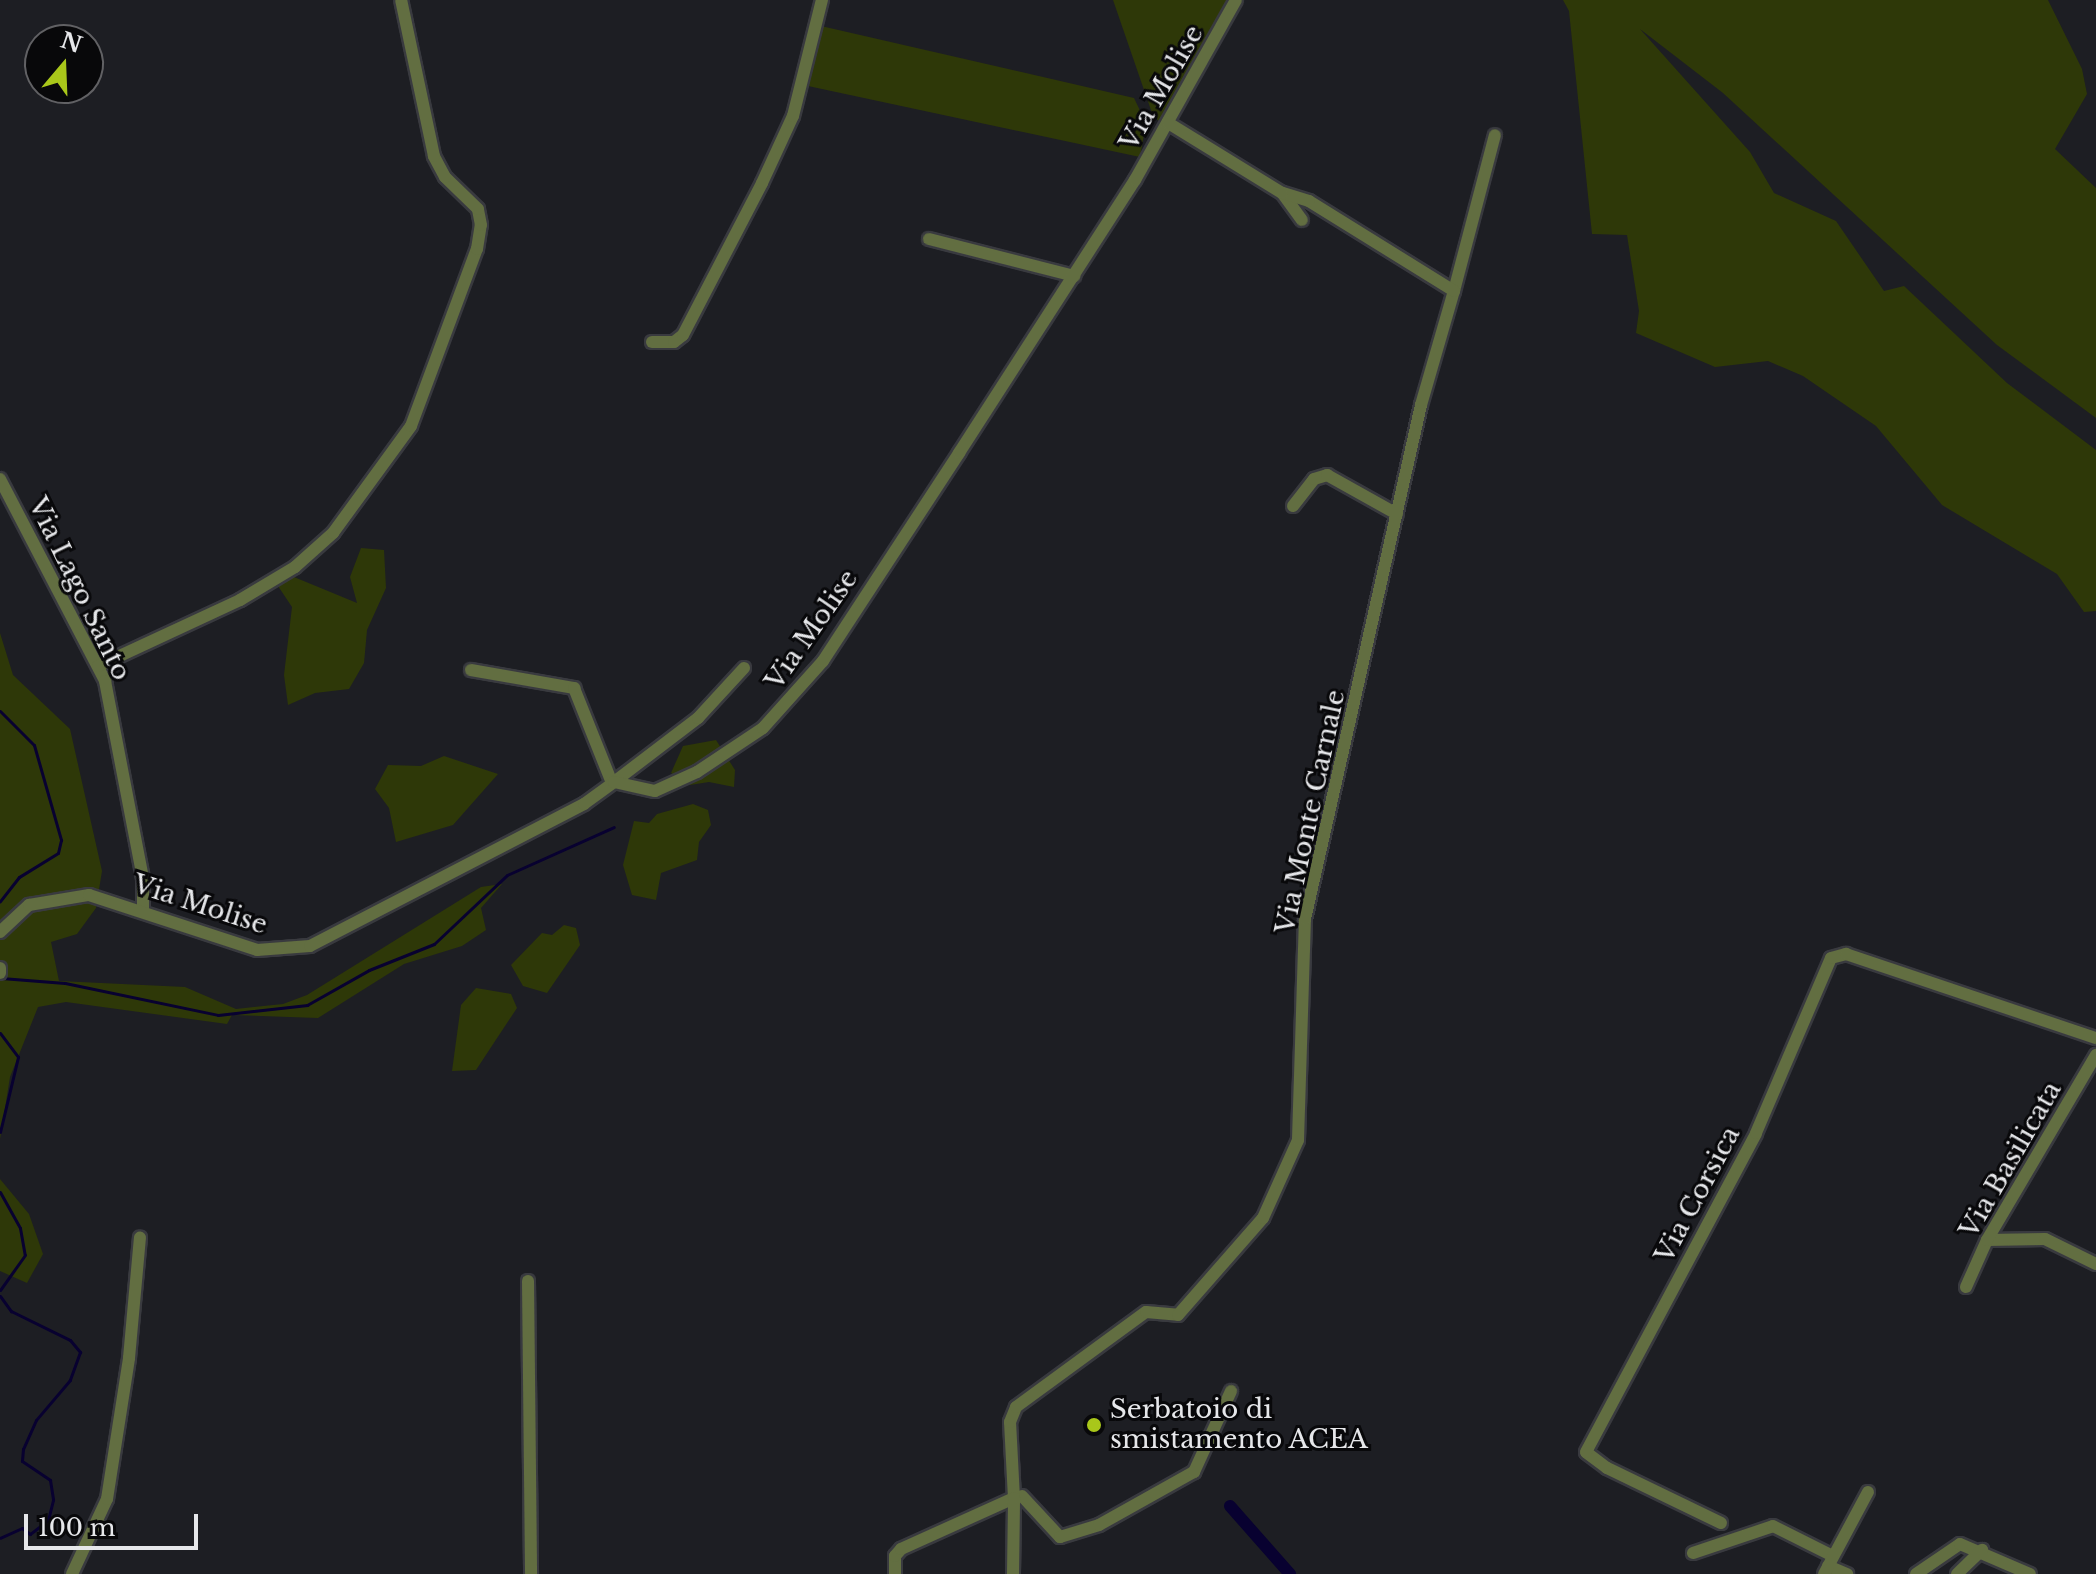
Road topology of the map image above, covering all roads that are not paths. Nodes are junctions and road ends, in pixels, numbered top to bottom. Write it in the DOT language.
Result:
graph roads {
  1 [pos="401,0"];
  2 [pos="822,0"];
  3 [pos="1236,0"];
  4 [pos="1168,123"];
  5 [pos="1495,135"];
  6 [pos="1282,193"];
  7 [pos="1302,220"];
  8 [pos="929,239"];
  9 [pos="1074,276"];
  10 [pos="1454,291"];
  11 [pos="652,342"];
  12 [pos="0,479"];
  13 [pos="1293,506"];
  14 [pos="1397,514"];
  15 [pos="98,666"];
  16 [pos="744,668"];
  17 [pos="471,670"];
  18 [pos="613,783"];
  19 [pos="143,909"];
  20 [pos="0,932"];
  21 [pos="2096,1038"];
  22 [pos="2096,1055"];
  23 [pos="140,1237"];
  24 [pos="1987,1240"];
  25 [pos="2096,1264"];
  26 [pos="528,1281"];
  27 [pos="1966,1287"];
  28 [pos="1231,1391"];
  29 [pos="1868,1492"];
  30 [pos="1018,1497"];
  31 [pos="1721,1523"];
  32 [pos="1982,1550"];
  33 [pos="1693,1553"];
  34 [pos="1829,1565"];
  35 [pos="894,1568"];
  36 [pos="72,1574"];
  37 [pos="531,1574"];
  38 [pos="1013,1574"];
  39 [pos="1847,1574"];
  40 [pos="1916,1574"];
  41 [pos="1957,1574"];
  42 [pos="2030,1574"];
  1 -- 15 [label="street"];
  2 -- 11 [label="street"];
  3 -- 4 [label="street, Via Molise"];
  4 -- 6 [label="street"];
  4 -- 9 [label="street, Via Molise"];
  5 -- 10 [label="street, Via Monte Carnale"];
  6 -- 7 [label="street"];
  6 -- 10 [label="street"];
  8 -- 9 [label="street"];
  9 -- 18 [label="street, Via Molise"];
  10 -- 14 [label="street, Via Monte Carnale"];
  12 -- 15 [label="street, Via Lago Santo"];
  13 -- 14 [label="street"];
  14 -- 30 [label="street, Via Monte Carnale"];
  15 -- 19 [label="street, Via Lago Santo"];
  16 -- 18 [label="street"];
  17 -- 18 [label="street"];
  18 -- 19 [label="street, Via Molise"];
  19 -- 20 [label="street, Via Molise"];
  21 -- 31 [label="street, Via Corsica"];
  22 -- 24 [label="street, Via Basilicata"];
  23 -- 36 [label="street"];
  24 -- 25 [label="street"];
  24 -- 27 [label="street, Via Basilicata"];
  26 -- 37 [label="street"];
  28 -- 30 [label="street"];
  29 -- 34 [label="street"];
  30 -- 35 [label="street"];
  30 -- 38 [label="street"];
  32 -- 40 [label="street"];
  32 -- 41 [label="street"];
  32 -- 42 [label="street"];
  33 -- 34 [label="street"];
  34 -- 39 [label="street"];
}
